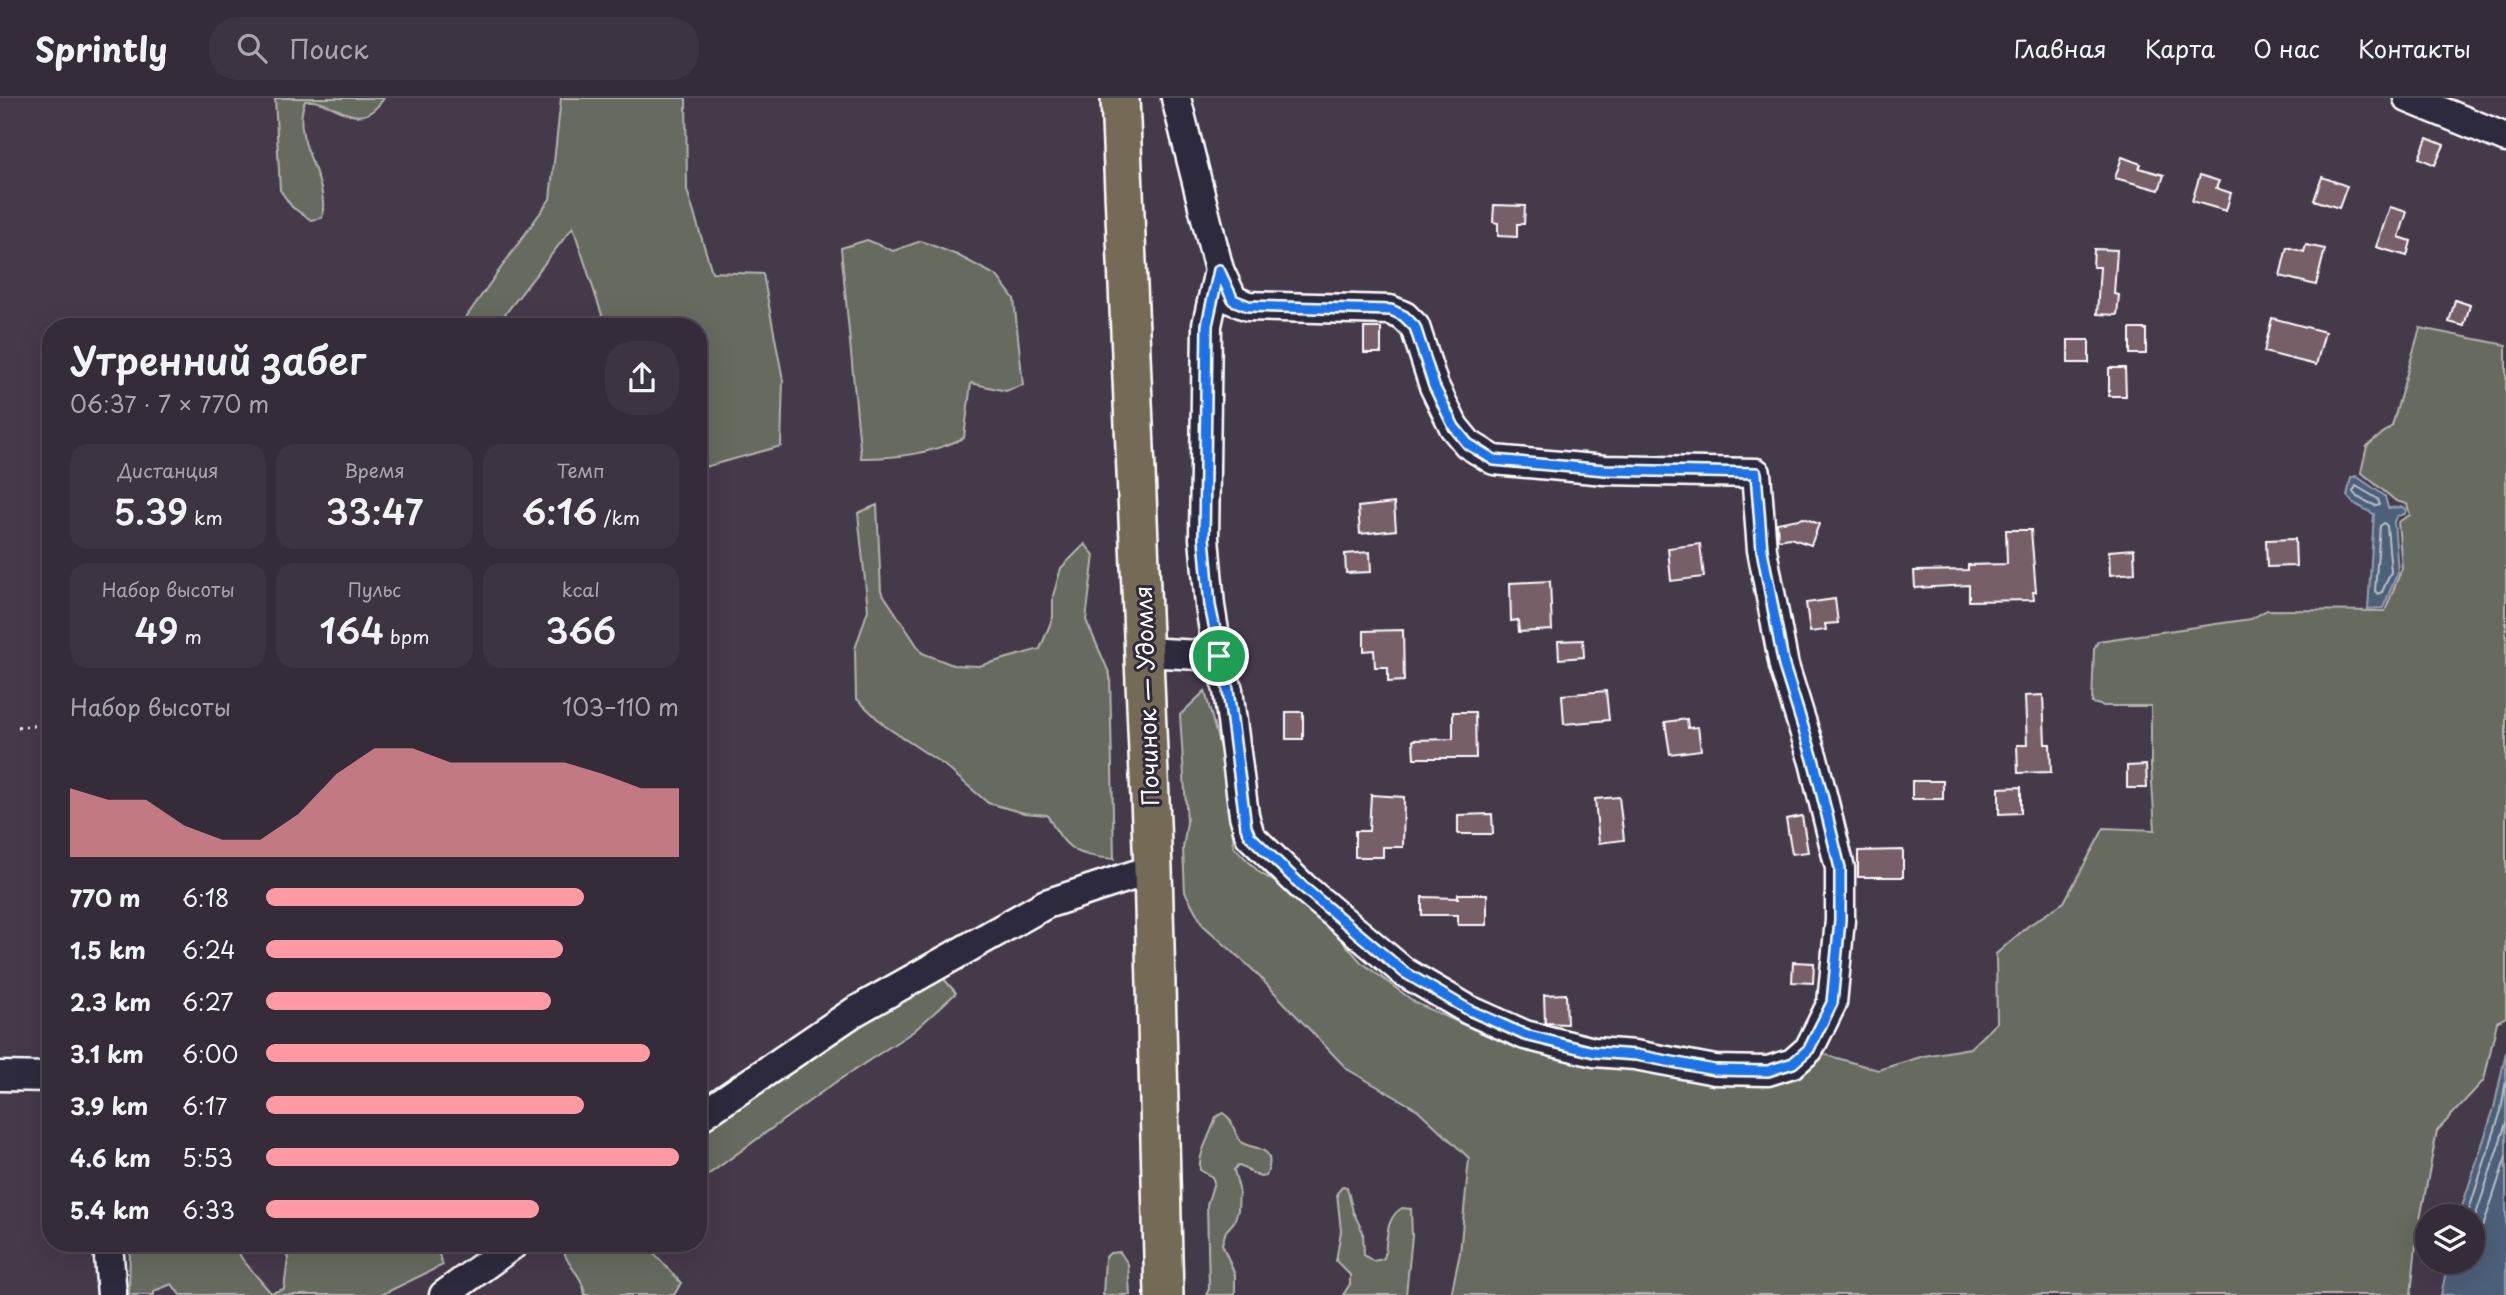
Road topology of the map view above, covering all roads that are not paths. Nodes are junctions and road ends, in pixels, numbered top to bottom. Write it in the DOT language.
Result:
graph roads {
  1 [pos="1121,98"];
  2 [pos="1176,98"];
  3 [pos="2409,98"];
  4 [pos="2506,138"];
  5 [pos="1219,270"];
  6 [pos="1144,652"];
  7 [pos="1219,656"];
  8 [pos="1153,869"];
  9 [pos="0,1076"];
  10 [pos="42,1077"];
  11 [pos="707,1112"];
  12 [pos="108,1252"];
  13 [pos="503,1252"];
  14 [pos="111,1295"];
  15 [pos="444,1295"];
  16 [pos="1164,1295"];
  1 -- 6 [label="main road, Починок — Удомля"];
  2 -- 5 [label="street"];
  3 -- 4 [label="street"];
  5 -- 7 [label="street"];
  5 -- 7 [label="street"];
  6 -- 7 [label="street"];
  6 -- 8 [label="main road, Починок — Удомля"];
  8 -- 11 [label="street"];
  8 -- 16 [label="main road, Починок — Удомля"];
  9 -- 10 [label="street"];
  12 -- 14 [label="street"];
  13 -- 15 [label="street"];
}
